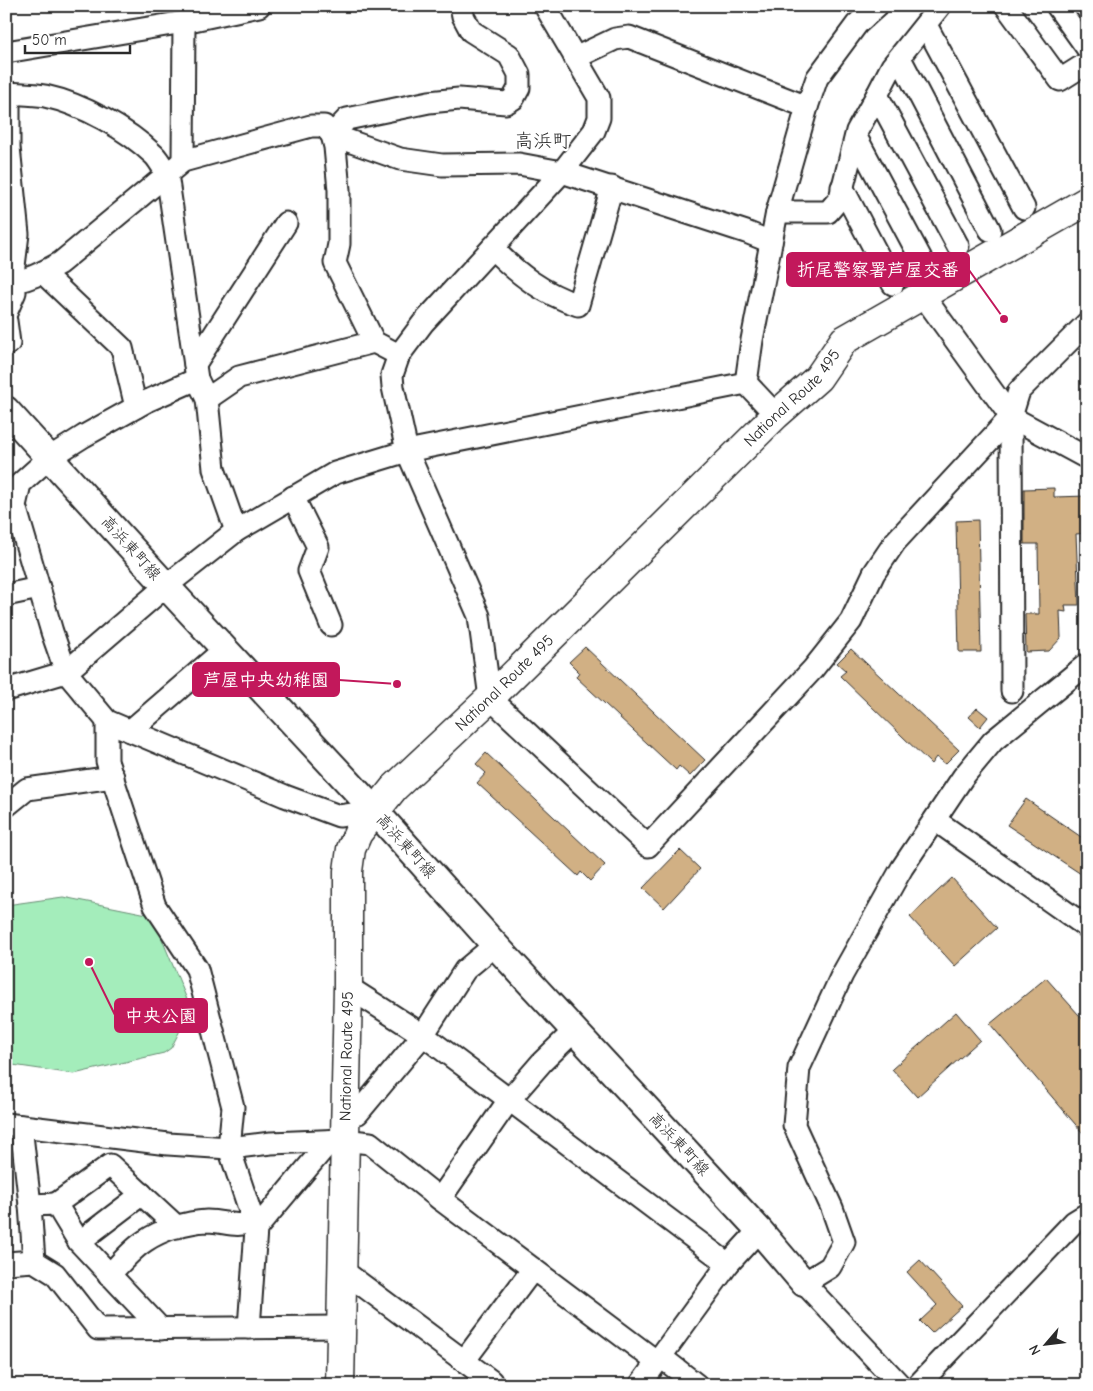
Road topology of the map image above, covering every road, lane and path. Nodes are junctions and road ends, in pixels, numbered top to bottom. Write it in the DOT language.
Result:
graph roads {
  1 [pos="258,6"];
  2 [pos="461,6"];
  3 [pos="545,6"];
  4 [pos="877,6"];
  5 [pos="940,6"];
  6 [pos="1006,6"];
  7 [pos="1056,6"];
  8 [pos="184,22"];
  9 [pos="926,25"];
  10 [pos="1087,48"];
  11 [pos="6,52"];
  12 [pos="574,58"];
  13 [pos="900,58"];
  14 [pos="1087,63"];
  15 [pos="8,93"];
  16 [pos="877,95"];
  17 [pos="807,107"];
  18 [pos="332,135"];
  19 [pos="856,137"];
  20 [pos="175,168"];
  21 [pos="562,172"];
  22 [pos="612,187"];
  23 [pos="842,187"];
  24 [pos="1087,201"];
  25 [pos="1024,208"];
  26 [pos="777,212"];
  27 [pos="286,223"];
  28 [pos="990,230"];
  29 [pos="771,242"];
  30 [pos="958,246"];
  31 [pos="492,248"];
  32 [pos="43,273"];
  33 [pos="924,281"];
  34 [pos="9,282"];
  35 [pos="893,284"];
  36 [pos="6,313"];
  37 [pos="6,321"];
  38 [pos="1087,323"];
  39 [pos="374,342"];
  40 [pos="6,345"];
  41 [pos="400,355"];
  42 [pos="196,372"];
  43 [pos="746,383"];
  44 [pos="207,399"];
  45 [pos="136,407"];
  46 [pos="6,410"];
  47 [pos="776,415"];
  48 [pos="1011,417"];
  49 [pos="407,451"];
  50 [pos="49,458"];
  51 [pos="1087,458"];
  52 [pos="293,497"];
  53 [pos="236,531"];
  54 [pos="166,586"];
  55 [pos="39,588"];
  56 [pos="6,595"];
  57 [pos="331,625"];
  58 [pos="225,649"];
  59 [pos="1087,664"];
  60 [pos="66,672"];
  61 [pos="6,690"];
  62 [pos="1012,691"];
  63 [pos="490,698"];
  64 [pos="107,721"];
  65 [pos="130,731"];
  66 [pos="113,777"];
  67 [pos="6,806"];
  68 [pos="375,811"];
  69 [pos="935,820"];
  70 [pos="1087,927"];
  71 [pos="495,945"];
  72 [pos="348,987"];
  73 [pos="574,1031"];
  74 [pos="423,1035"];
  75 [pos="509,1100"];
  76 [pos="345,1112"];
  77 [pos="14,1125"];
  78 [pos="337,1141"];
  79 [pos="229,1148"];
  80 [pos="142,1194"];
  81 [pos="440,1199"];
  82 [pos="56,1204"];
  83 [pos="30,1205"];
  84 [pos="1087,1214"];
  85 [pos="254,1226"];
  86 [pos="177,1227"];
  87 [pos="759,1230"];
  88 [pos="79,1242"];
  89 [pos="34,1261"];
  90 [pos="6,1263"];
  91 [pos="728,1264"];
  92 [pos="533,1269"];
  93 [pos="342,1270"];
  94 [pos="109,1275"];
  95 [pos="804,1283"];
  96 [pos="341,1327"];
  97 [pos="249,1328"];
  98 [pos="161,1329"];
  99 [pos="659,1359"];
  100 [pos="464,1361"];
  101 [pos="490,1381"];
  102 [pos="340,1385"];
  103 [pos="640,1385"];
  104 [pos="697,1385"];
  105 [pos="900,1385"];
  106 [pos="918,1385"];
  1 -- 8 [label="street"];
  2 -- 18 [label="street"];
  3 -- 12 [label="street"];
  4 -- 17 [label="street"];
  5 -- 9 [label="street"];
  6 -- 14 [label="street"];
  7 -- 10 [label="street"];
  8 -- 11 [label="street"];
  8 -- 20 [label="street"];
  9 -- 13 [label="street"];
  9 -- 25 [label="street"];
  12 -- 17 [label="street"];
  12 -- 21 [label="street"];
  13 -- 16 [label="street"];
  13 -- 28 [label="street"];
  15 -- 20 [label="street"];
  15 -- 34 [label="street"];
  16 -- 19 [label="street"];
  16 -- 30 [label="street"];
  17 -- 26 [label="street"];
  18 -- 20 [label="street"];
  18 -- 21 [label="street"];
  18 -- 39 [label="street"];
  19 -- 23 [label="street"];
  19 -- 33 [label="street"];
  20 -- 32 [label="street"];
  20 -- 42 [label="street"];
  21 -- 22 [label="street"];
  21 -- 31 [label="street"];
  22 -- 29 [label="street"];
  22 -- 31 [label="street"];
  23 -- 26 [label="street"];
  23 -- 35 [label="street"];
  24 -- 33 [label="highway, National Route 495"];
  26 -- 29 [label="street"];
  27 -- 42 [label="street"];
  29 -- 43 [label="street"];
  31 -- 41 [label="street"];
  32 -- 34 [label="street"];
  32 -- 45 [label="street"];
  33 -- 47 [label="highway, National Route 495"];
  33 -- 48 [label="street"];
  34 -- 36 [label="street"];
  37 -- 40 [label="street"];
  38 -- 48 [label="street"];
  39 -- 41 [label="street"];
  39 -- 44 [label="street"];
  41 -- 49 [label="street"];
  42 -- 44 [label="street"];
  42 -- 45 [label="street"];
  43 -- 47 [label="street"];
  43 -- 49 [label="street"];
  44 -- 53 [label="street"];
  45 -- 50 [label="street"];
  46 -- 50 [label="main road, 高浜東町線"];
  47 -- 63 [label="highway, National Route 495"];
  48 -- 51 [label="street"];
  48 -- 62 [label="street"];
  48 -- 63 [label="street"];
  49 -- 52 [label="street"];
  49 -- 63 [label="street"];
  50 -- 54 [label="main road, 高浜東町線"];
  50 -- 55 [label="street"];
  52 -- 53 [label="street"];
  52 -- 57 [label="street"];
  53 -- 54 [label="street"];
  54 -- 58 [label="main road, 高浜東町線"];
  54 -- 60 [label="street"];
  55 -- 56 [label="street"];
  55 -- 60 [label="street"];
  58 -- 65 [label="street"];
  58 -- 68 [label="main road, 高浜東町線"];
  59 -- 69 [label="street"];
  60 -- 61 [label="street"];
  60 -- 64 [label="street"];
  63 -- 68 [label="highway, National Route 495"];
  64 -- 65 [label="street"];
  64 -- 66 [label="street"];
  65 -- 68 [label="street"];
  66 -- 67 [label="street"];
  66 -- 79 [label="street"];
  68 -- 71 [label="main road, 高浜東町線"];
  68 -- 72 [label="highway, National Route 495"];
  69 -- 70 [label="street"];
  69 -- 95 [label="street"];
  71 -- 73 [label="main road, 高浜東町線"];
  71 -- 74 [label="street"];
  72 -- 74 [label="street"];
  72 -- 76 [label="highway, National Route 495"];
  73 -- 75 [label="street"];
  73 -- 87 [label="main road, 高浜東町線"];
  74 -- 75 [label="street"];
  74 -- 76 [label="street"];
  75 -- 81 [label="street"];
  75 -- 91 [label="street"];
  76 -- 78 [label="highway, National Route 495"];
  77 -- 79 [label="street"];
  77 -- 83 [label="street"];
  78 -- 79 [label="street"];
  78 -- 81 [label="street"];
  78 -- 85 [label="street"];
  78 -- 93 [label="highway, National Route 495"];
  79 -- 85 [label="street"];
  80 -- 82 [label="street"];
  80 -- 86 [label="street"];
  80 -- 88 [label="street"];
  81 -- 92 [label="street"];
  82 -- 83 [label="street"];
  82 -- 88 [label="street"];
  83 -- 89 [label="street"];
  84 -- 106 [label="street"];
  85 -- 86 [label="street"];
  85 -- 97 [label="street"];
  86 -- 94 [label="street"];
  87 -- 91 [label="street"];
  87 -- 95 [label="main road, 高浜東町線"];
  88 -- 94 [label="street"];
  89 -- 90 [label="street"];
  89 -- 98 [label="street"];
  91 -- 99 [label="street"];
  92 -- 99 [label="street"];
  92 -- 100 [label="street"];
  93 -- 96 [label="highway, National Route 495"];
  93 -- 100 [label="street"];
  94 -- 98 [label="street"];
  95 -- 105 [label="street"];
  96 -- 97 [label="street"];
  96 -- 102 [label="highway, National Route 495"];
  97 -- 98 [label="street"];
  99 -- 103 [label="street"];
  99 -- 104 [label="street"];
  100 -- 101 [label="street"];
}
